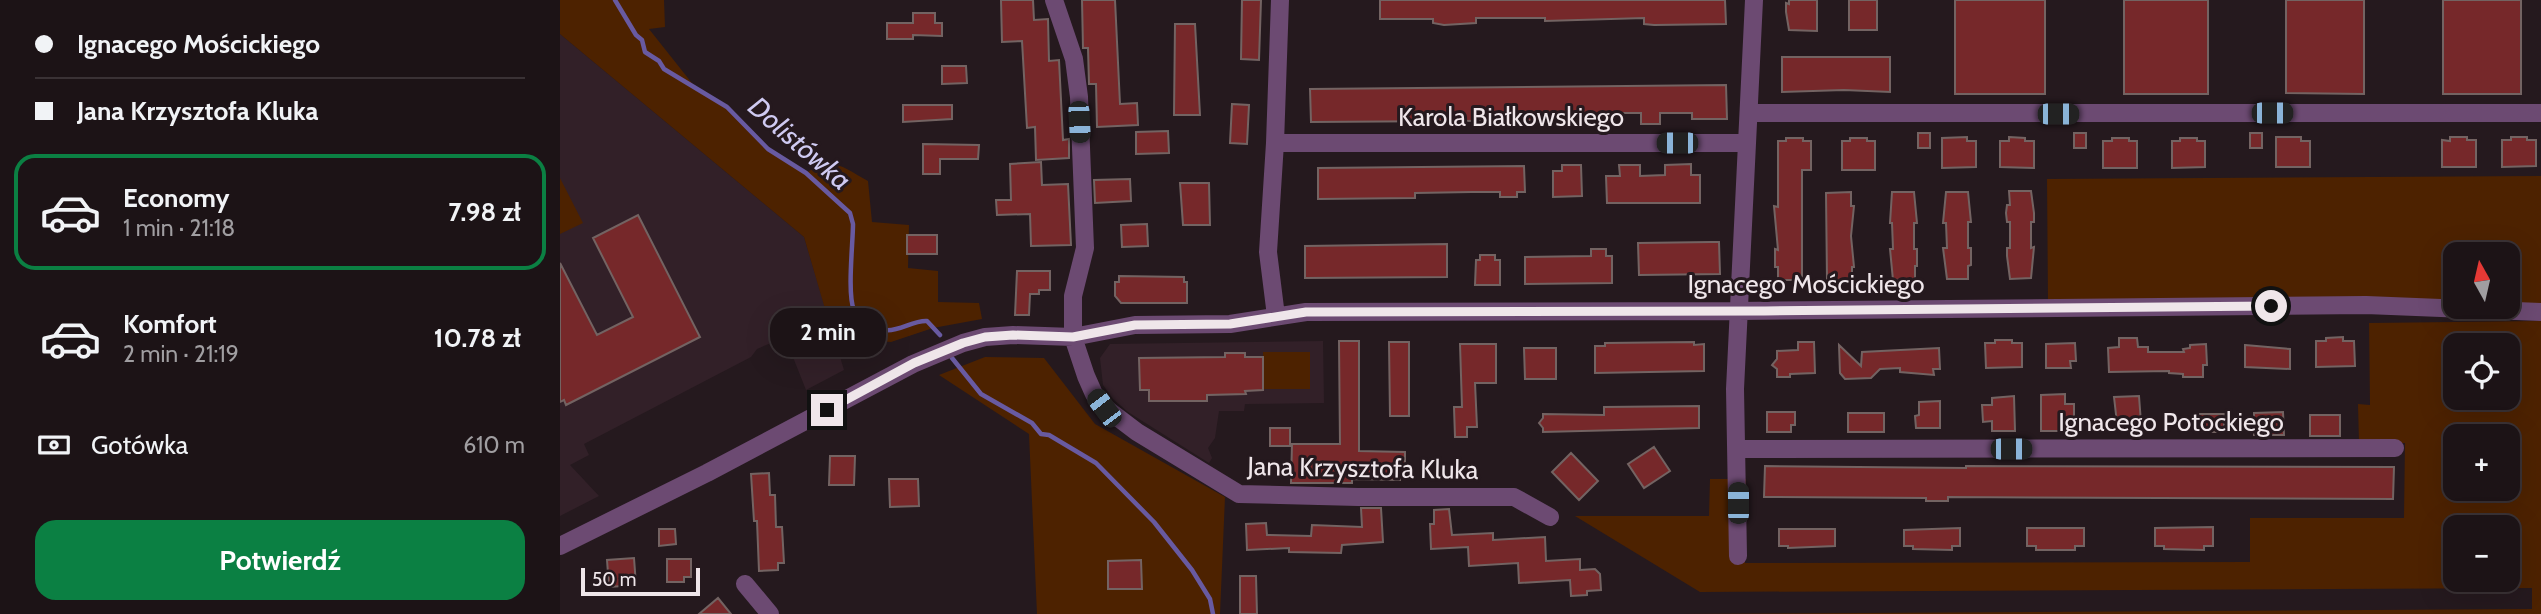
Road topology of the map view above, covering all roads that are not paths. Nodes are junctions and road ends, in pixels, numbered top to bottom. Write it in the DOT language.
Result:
graph roads {
  1 [pos="1054,0"];
  2 [pos="1280,0"];
  3 [pos="1754,0"];
  4 [pos="1750,113"];
  5 [pos="2541,113"];
  6 [pos="1275,143"];
  7 [pos="1746,143"];
  8 [pos="1738,311"];
  9 [pos="2541,312"];
  10 [pos="1276,316"];
  11 [pos="1073,337"];
  12 [pos="2395,448"];
  13 [pos="1737,449"];
  14 [pos="1550,517"];
  15 [pos="560,546"];
  16 [pos="1738,556"];
  17 [pos="745,584"];
  18 [pos="770,614"];
  1 -- 11 [label="street, Jana Krzysztofa Kluka"];
  2 -- 6 [label="street"];
  3 -- 4 [label="street"];
  4 -- 5 [label="street"];
  4 -- 7 [label="street"];
  6 -- 7 [label="street, Karola Białkowskiego"];
  6 -- 10 [label="street"];
  7 -- 8 [label="street"];
  8 -- 9 [label="street, Ignacego Mościckiego"];
  8 -- 10 [label="street, Ignacego Mościckiego"];
  8 -- 13 [label="street"];
  10 -- 11 [label="street, Ignacego Mościckiego"];
  11 -- 14 [label="street, Jana Krzysztofa Kluka"];
  11 -- 15 [label="street"];
  12 -- 13 [label="street, Ignacego Potockiego"];
  13 -- 16 [label="street"];
  17 -- 18 [label="street"];
}
